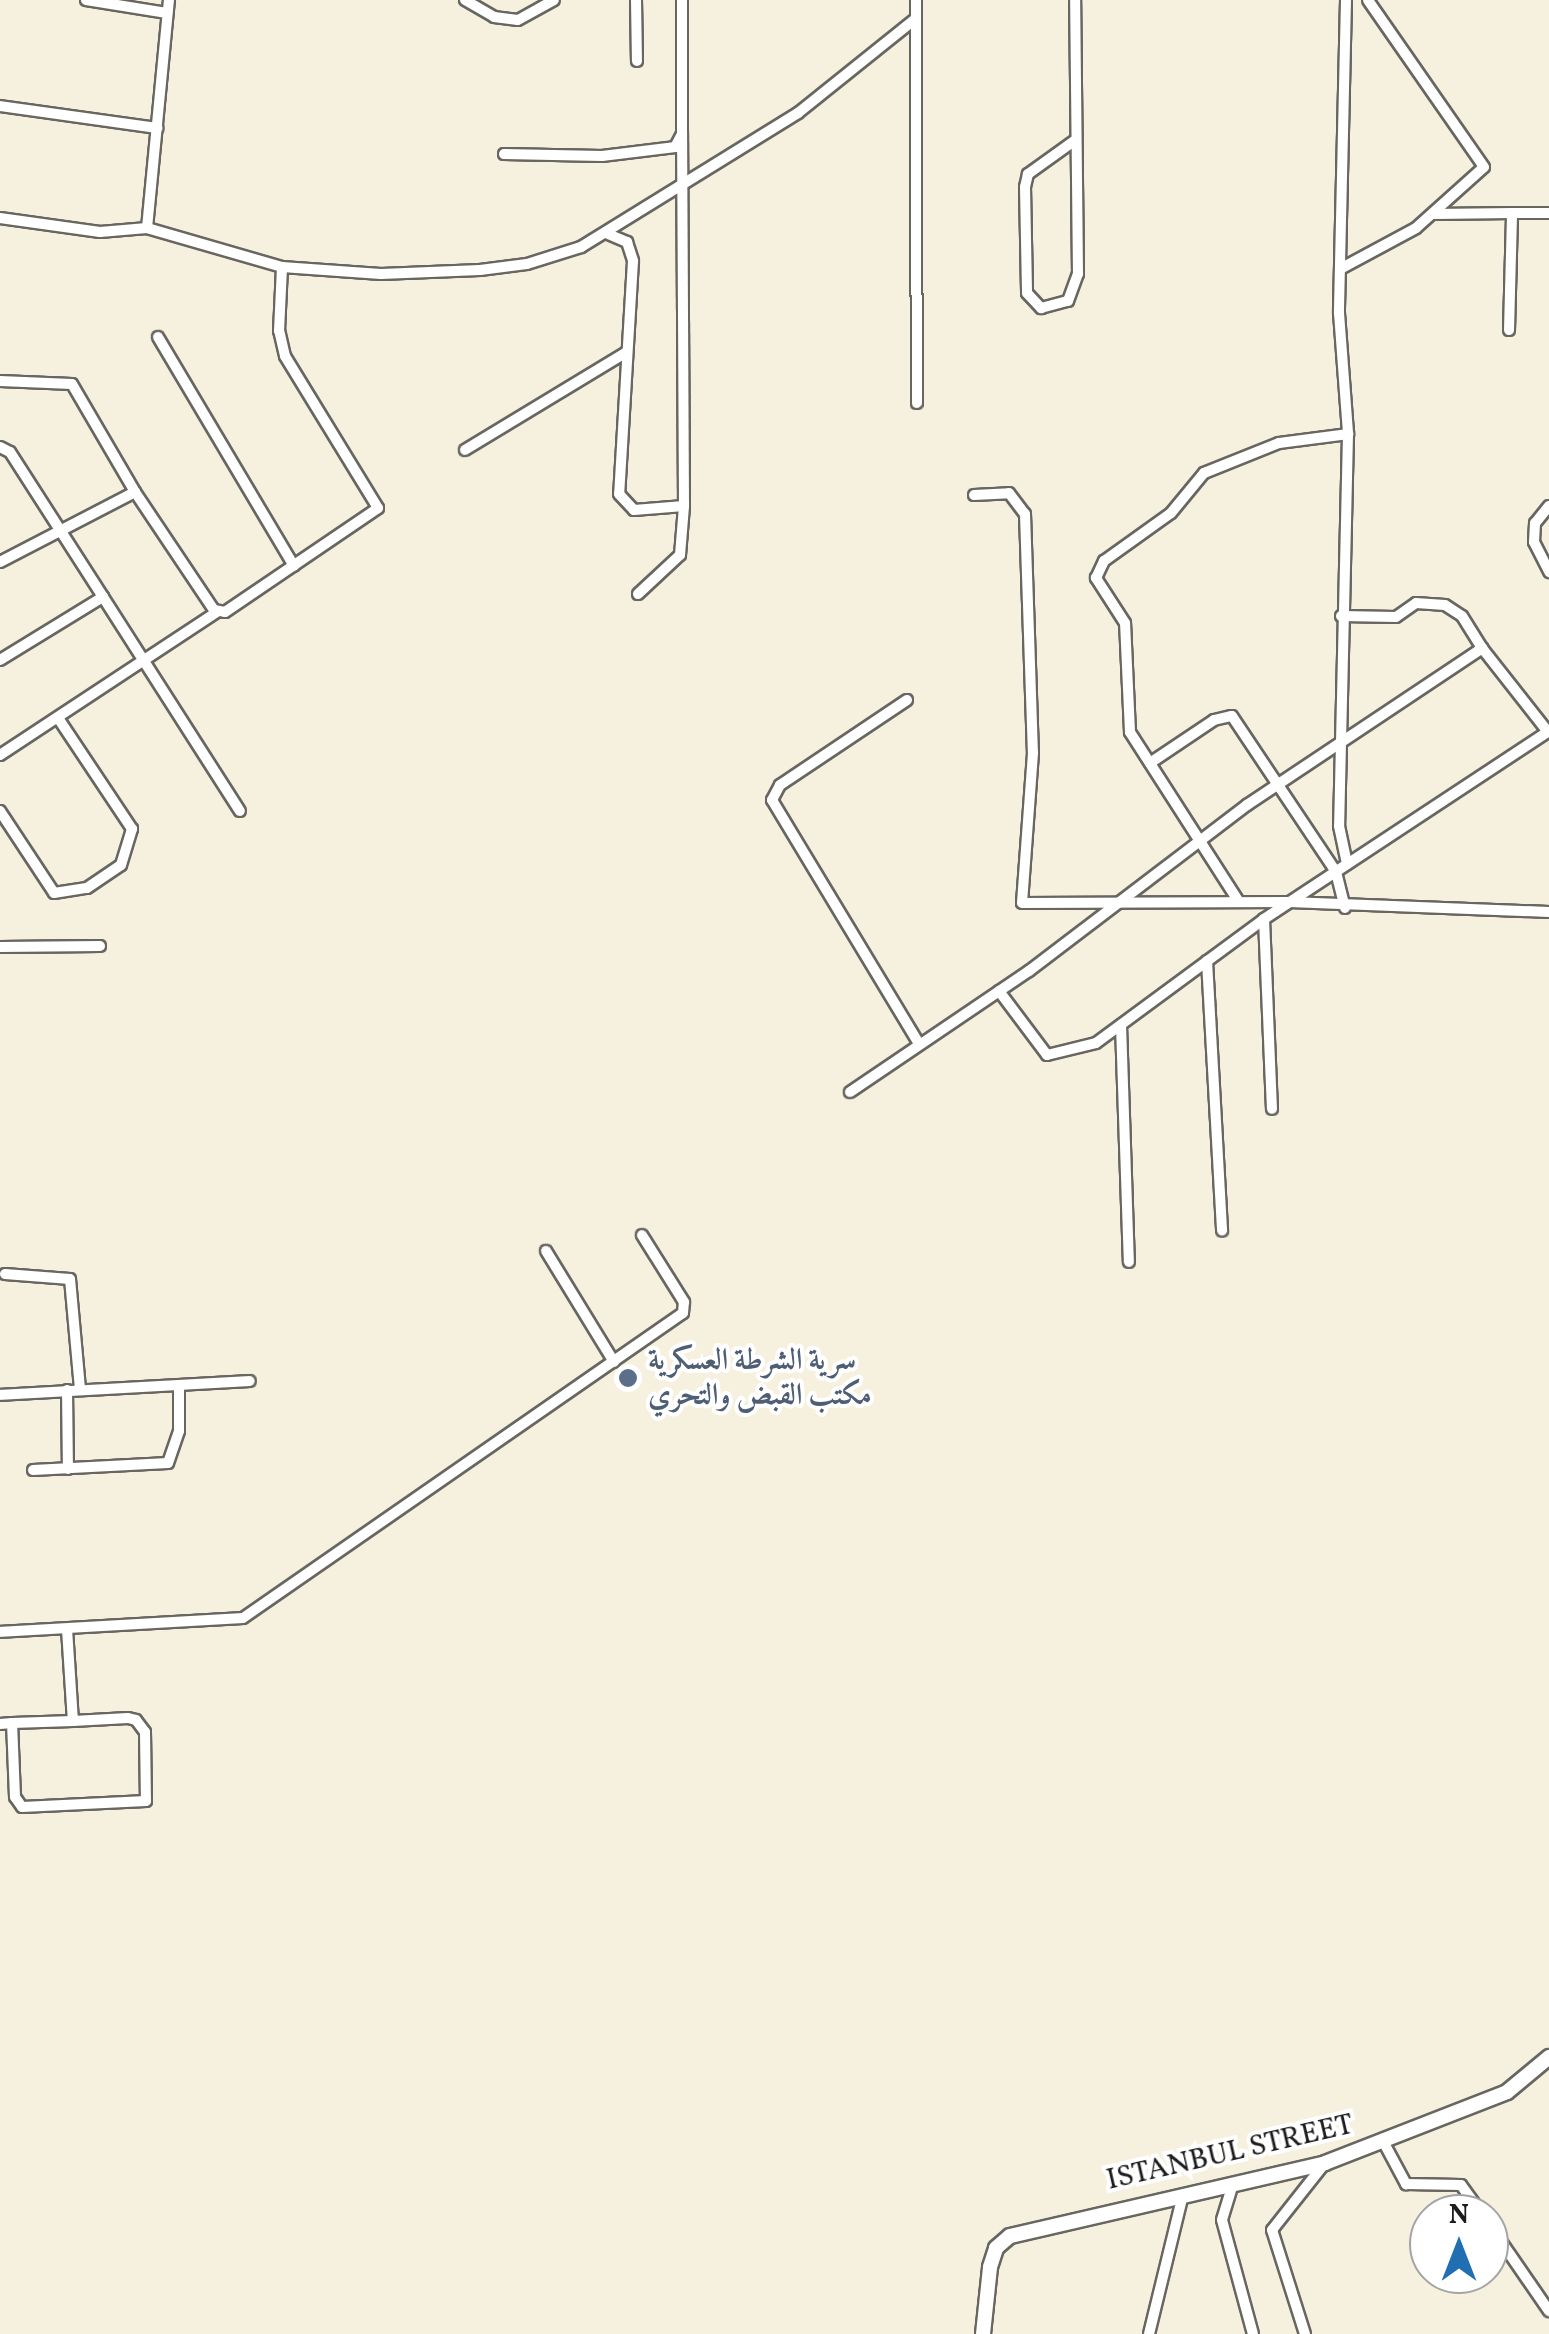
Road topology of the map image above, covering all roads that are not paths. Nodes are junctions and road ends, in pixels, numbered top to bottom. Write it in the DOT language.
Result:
graph roads {
  1 [pos="86,0"];
  2 [pos="169,0"];
  3 [pos="465,0"];
  4 [pos="554,0"];
  5 [pos="636,0"];
  6 [pos="682,0"];
  7 [pos="916,0"];
  8 [pos="1075,0"];
  9 [pos="1346,0"];
  10 [pos="1368,0"];
  11 [pos="167,13"];
  12 [pos="914,20"];
  13 [pos="637,61"];
  14 [pos="0,106"];
  15 [pos="157,128"];
  16 [pos="682,134"];
  17 [pos="1074,141"];
  18 [pos="504,154"];
  19 [pos="682,189"];
  20 [pos="1549,212"];
  21 [pos="1434,214"];
  22 [pos="1512,214"];
  23 [pos="0,218"];
  24 [pos="147,228"];
  25 [pos="608,234"];
  26 [pos="282,267"];
  27 [pos="1340,269"];
  28 [pos="1509,330"];
  29 [pos="158,337"];
  30 [pos="625,353"];
  31 [pos="0,381"];
  32 [pos="916,403"];
  33 [pos="1348,434"];
  34 [pos="0,447"];
  35 [pos="466,450"];
  36 [pos="135,492"];
  37 [pos="974,494"];
  38 [pos="684,506"];
  39 [pos="1549,506"];
  40 [pos="59,533"];
  41 [pos="0,562"];
  42 [pos="294,566"];
  43 [pos="1549,572"];
  44 [pos="638,594"];
  45 [pos="103,597"];
  46 [pos="217,612"];
  47 [pos="1341,616"];
  48 [pos="1482,648"];
  49 [pos="0,660"];
  50 [pos="146,660"];
  51 [pos="907,700"];
  52 [pos="58,718"];
  53 [pos="1549,732"];
  54 [pos="1340,745"];
  55 [pos="0,755"];
  56 [pos="1150,763"];
  57 [pos="1282,782"];
  58 [pos="240,810"];
  59 [pos="0,811"];
  60 [pos="1199,840"];
  61 [pos="1347,864"];
  62 [pos="1336,872"];
  63 [pos="1239,902"];
  64 [pos="1290,902"];
  65 [pos="1109,906"];
  66 [pos="1345,908"];
  67 [pos="1549,912"];
  68 [pos="1264,918"];
  69 [pos="100,946"];
  70 [pos="0,948"];
  71 [pos="1207,961"];
  72 [pos="999,992"];
  73 [pos="1121,1025"];
  74 [pos="918,1042"];
  75 [pos="850,1092"];
  76 [pos="1272,1109"];
  77 [pos="1222,1231"];
  78 [pos="642,1236"];
  79 [pos="546,1251"];
  80 [pos="1130,1262"];
  81 [pos="5,1274"];
  82 [pos="614,1362"];
  83 [pos="250,1381"];
  84 [pos="179,1386"];
  85 [pos="80,1388"];
  86 [pos="67,1390"];
  87 [pos="0,1395"];
  88 [pos="68,1469"];
  89 [pos="33,1470"];
  90 [pos="67,1629"];
  91 [pos="0,1632"];
  92 [pos="73,1720"];
  93 [pos="6,1724"];
  94 [pos="1549,2057"];
  95 [pos="1384,2144"];
  96 [pos="1325,2163"];
  97 [pos="1232,2186"];
  98 [pos="1468,2194"];
  99 [pos="1183,2195"];
  100 [pos="1509,2253"];
  101 [pos="1549,2311"];
  102 [pos="983,2334"];
  103 [pos="1149,2334"];
  104 [pos="1253,2334"];
  105 [pos="1305,2334"];
  1 -- 11 [label="street"];
  2 -- 11 [label="street"];
  3 -- 4 [label="street"];
  5 -- 13 [label="street"];
  6 -- 16 [label="street"];
  7 -- 12 [label="street"];
  8 -- 17 [label="street"];
  9 -- 27 [label="street"];
  10 -- 21 [label="street"];
  11 -- 15 [label="street"];
  12 -- 19 [label="street"];
  12 -- 32 [label="street"];
  14 -- 15 [label="street"];
  15 -- 24 [label="street"];
  16 -- 18 [label="street"];
  16 -- 19 [label="street"];
  17 -- 17 [label="street"];
  19 -- 25 [label="street"];
  19 -- 38 [label="street"];
  20 -- 22 [label="street"];
  21 -- 22 [label="street"];
  21 -- 27 [label="street"];
  22 -- 28 [label="street"];
  23 -- 24 [label="street"];
  24 -- 26 [label="street"];
  25 -- 26 [label="street"];
  25 -- 30 [label="street"];
  26 -- 42 [label="street"];
  27 -- 33 [label="street"];
  29 -- 42 [label="street"];
  30 -- 35 [label="street"];
  30 -- 38 [label="street"];
  31 -- 36 [label="street"];
  33 -- 47 [label="street"];
  33 -- 56 [label="street"];
  34 -- 40 [label="street"];
  36 -- 40 [label="street"];
  36 -- 46 [label="street"];
  37 -- 65 [label="street"];
  38 -- 44 [label="street"];
  39 -- 43 [label="street"];
  40 -- 41 [label="street"];
  40 -- 45 [label="street"];
  42 -- 46 [label="street"];
  45 -- 49 [label="street"];
  45 -- 50 [label="street"];
  46 -- 50 [label="street"];
  47 -- 48 [label="street"];
  47 -- 54 [label="street"];
  48 -- 53 [label="street"];
  48 -- 54 [label="street"];
  50 -- 52 [label="street"];
  50 -- 58 [label="street"];
  51 -- 74 [label="street"];
  52 -- 55 [label="street"];
  52 -- 59 [label="street"];
  53 -- 61 [label="street"];
  54 -- 57 [label="street"];
  54 -- 61 [label="street"];
  56 -- 57 [label="street"];
  56 -- 60 [label="street"];
  57 -- 60 [label="street"];
  57 -- 62 [label="street"];
  60 -- 63 [label="street"];
  60 -- 65 [label="street"];
  61 -- 62 [label="street"];
  62 -- 64 [label="street"];
  62 -- 66 [label="street"];
  63 -- 64 [label="street"];
  63 -- 65 [label="street"];
  64 -- 66 [label="street"];
  64 -- 68 [label="street"];
  65 -- 72 [label="street"];
  66 -- 67 [label="street"];
  68 -- 71 [label="street"];
  68 -- 76 [label="street"];
  69 -- 70 [label="street"];
  71 -- 73 [label="street"];
  71 -- 77 [label="street"];
  72 -- 73 [label="street"];
  72 -- 74 [label="street"];
  73 -- 80 [label="street"];
  74 -- 75 [label="street"];
  78 -- 82 [label="street"];
  79 -- 82 [label="street"];
  81 -- 85 [label="street"];
  82 -- 90 [label="street"];
  83 -- 84 [label="street"];
  84 -- 85 [label="street"];
  84 -- 88 [label="street"];
  85 -- 86 [label="street"];
  86 -- 87 [label="street"];
  86 -- 88 [label="street"];
  88 -- 89 [label="street"];
  90 -- 91 [label="street"];
  90 -- 92 [label="street"];
  92 -- 93 [label="street"];
  92 -- 93 [label="street"];
  94 -- 95 [label="street, ISTANBUL STREET"];
  95 -- 96 [label="street, ISTANBUL STREET"];
  95 -- 98 [label="street"];
  96 -- 97 [label="street, ISTANBUL STREET"];
  96 -- 105 [label="street"];
  97 -- 99 [label="street, ISTANBUL STREET"];
  97 -- 104 [label="street"];
  99 -- 102 [label="street, ISTANBUL STREET"];
  99 -- 103 [label="street"];
  100 -- 101 [label="street"];
}
